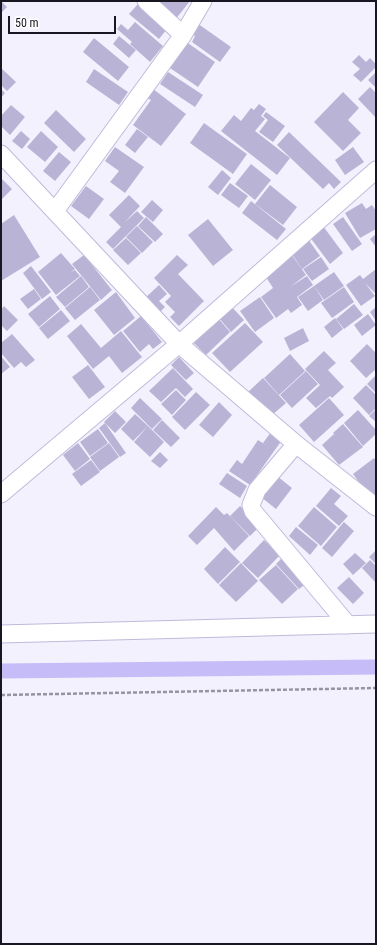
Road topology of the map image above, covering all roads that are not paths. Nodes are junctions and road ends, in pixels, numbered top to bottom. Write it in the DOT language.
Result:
graph roads {
  1 [pos="146,1"];
  2 [pos="203,1"];
  3 [pos="183,36"];
  4 [pos="1,154"];
  5 [pos="376,170"];
  6 [pos="55,211"];
  7 [pos="179,344"];
  8 [pos="296,444"];
  9 [pos="1,494"];
  10 [pos="376,507"];
  11 [pos="376,624"];
  12 [pos="348,625"];
  13 [pos="1,634"];
  1 -- 3 [label="street"];
  2 -- 3 [label="street"];
  3 -- 6 [label="street"];
  4 -- 6 [label="street"];
  5 -- 7 [label="street"];
  6 -- 7 [label="street"];
  7 -- 8 [label="street"];
  7 -- 9 [label="street"];
  8 -- 10 [label="street"];
  8 -- 12 [label="street"];
  11 -- 12 [label="street"];
  12 -- 13 [label="street"];
}
